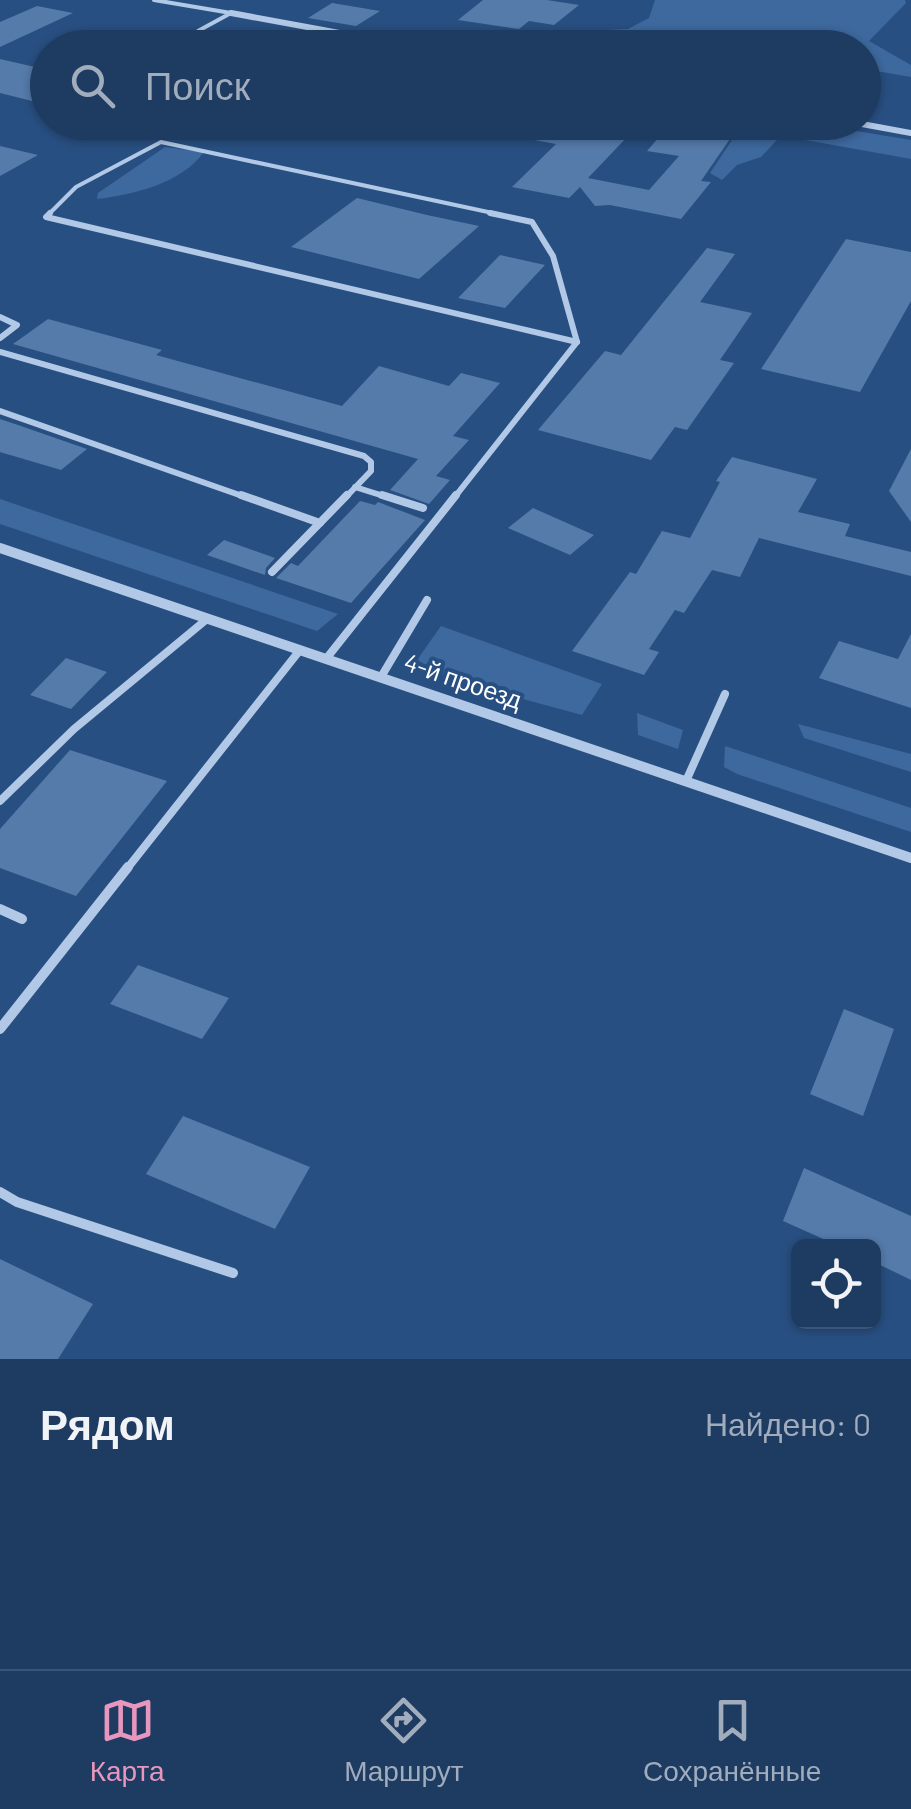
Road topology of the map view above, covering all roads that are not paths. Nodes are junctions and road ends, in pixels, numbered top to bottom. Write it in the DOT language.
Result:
graph roads {
  1 [pos="154,0"];
  2 [pos="213,0"];
  3 [pos="210,10"];
  4 [pos="231,13"];
  5 [pos="200,30"];
  6 [pos="323,30"];
  7 [pos="881,128"];
  8 [pos="911,133"];
  9 [pos="0,317"];
  10 [pos="0,338"];
  11 [pos="576,342"];
  12 [pos="0,352"];
  13 [pos="0,411"];
  14 [pos="356,487"];
  15 [pos="423,508"];
  16 [pos="320,523"];
  17 [pos="5,550"];
  18 [pos="0,560"];
  19 [pos="272,572"];
  20 [pos="426,600"];
  21 [pos="208,618"];
  22 [pos="300,650"];
  23 [pos="326,659"];
  24 [pos="381,677"];
  25 [pos="725,694"];
  26 [pos="686,781"];
  27 [pos="0,801"];
  28 [pos="911,858"];
  29 [pos="0,909"];
  30 [pos="22,919"];
  31 [pos="0,1028"];
  32 [pos="0,1192"];
  33 [pos="233,1273"];
  1 -- 3 [label="lane"];
  2 -- 3 [label="lane"];
  3 -- 4 [label="lane"];
  4 -- 5 [label="lane"];
  4 -- 6 [label="street"];
  7 -- 8 [label="street"];
  9 -- 10 [label="lane"];
  11 -- 11 [label="lane"];
  11 -- 23 [label="lane"];
  12 -- 14 [label="lane"];
  13 -- 16 [label="lane"];
  14 -- 15 [label="lane"];
  14 -- 16 [label="lane"];
  16 -- 19 [label="lane"];
  17 -- 18 [label="lane"];
  17 -- 21 [label="street, 4-й проезд"];
  20 -- 24 [label="lane"];
  21 -- 22 [label="street, 4-й проезд"];
  21 -- 27 [label="lane"];
  22 -- 23 [label="street, 4-й проезд"];
  22 -- 31 [label="lane"];
  23 -- 24 [label="street, 4-й проезд"];
  24 -- 26 [label="street, 4-й проезд"];
  25 -- 26 [label="lane"];
  26 -- 28 [label="street, 4-й проезд"];
  29 -- 30 [label="lane"];
  32 -- 33 [label="lane"];
}
